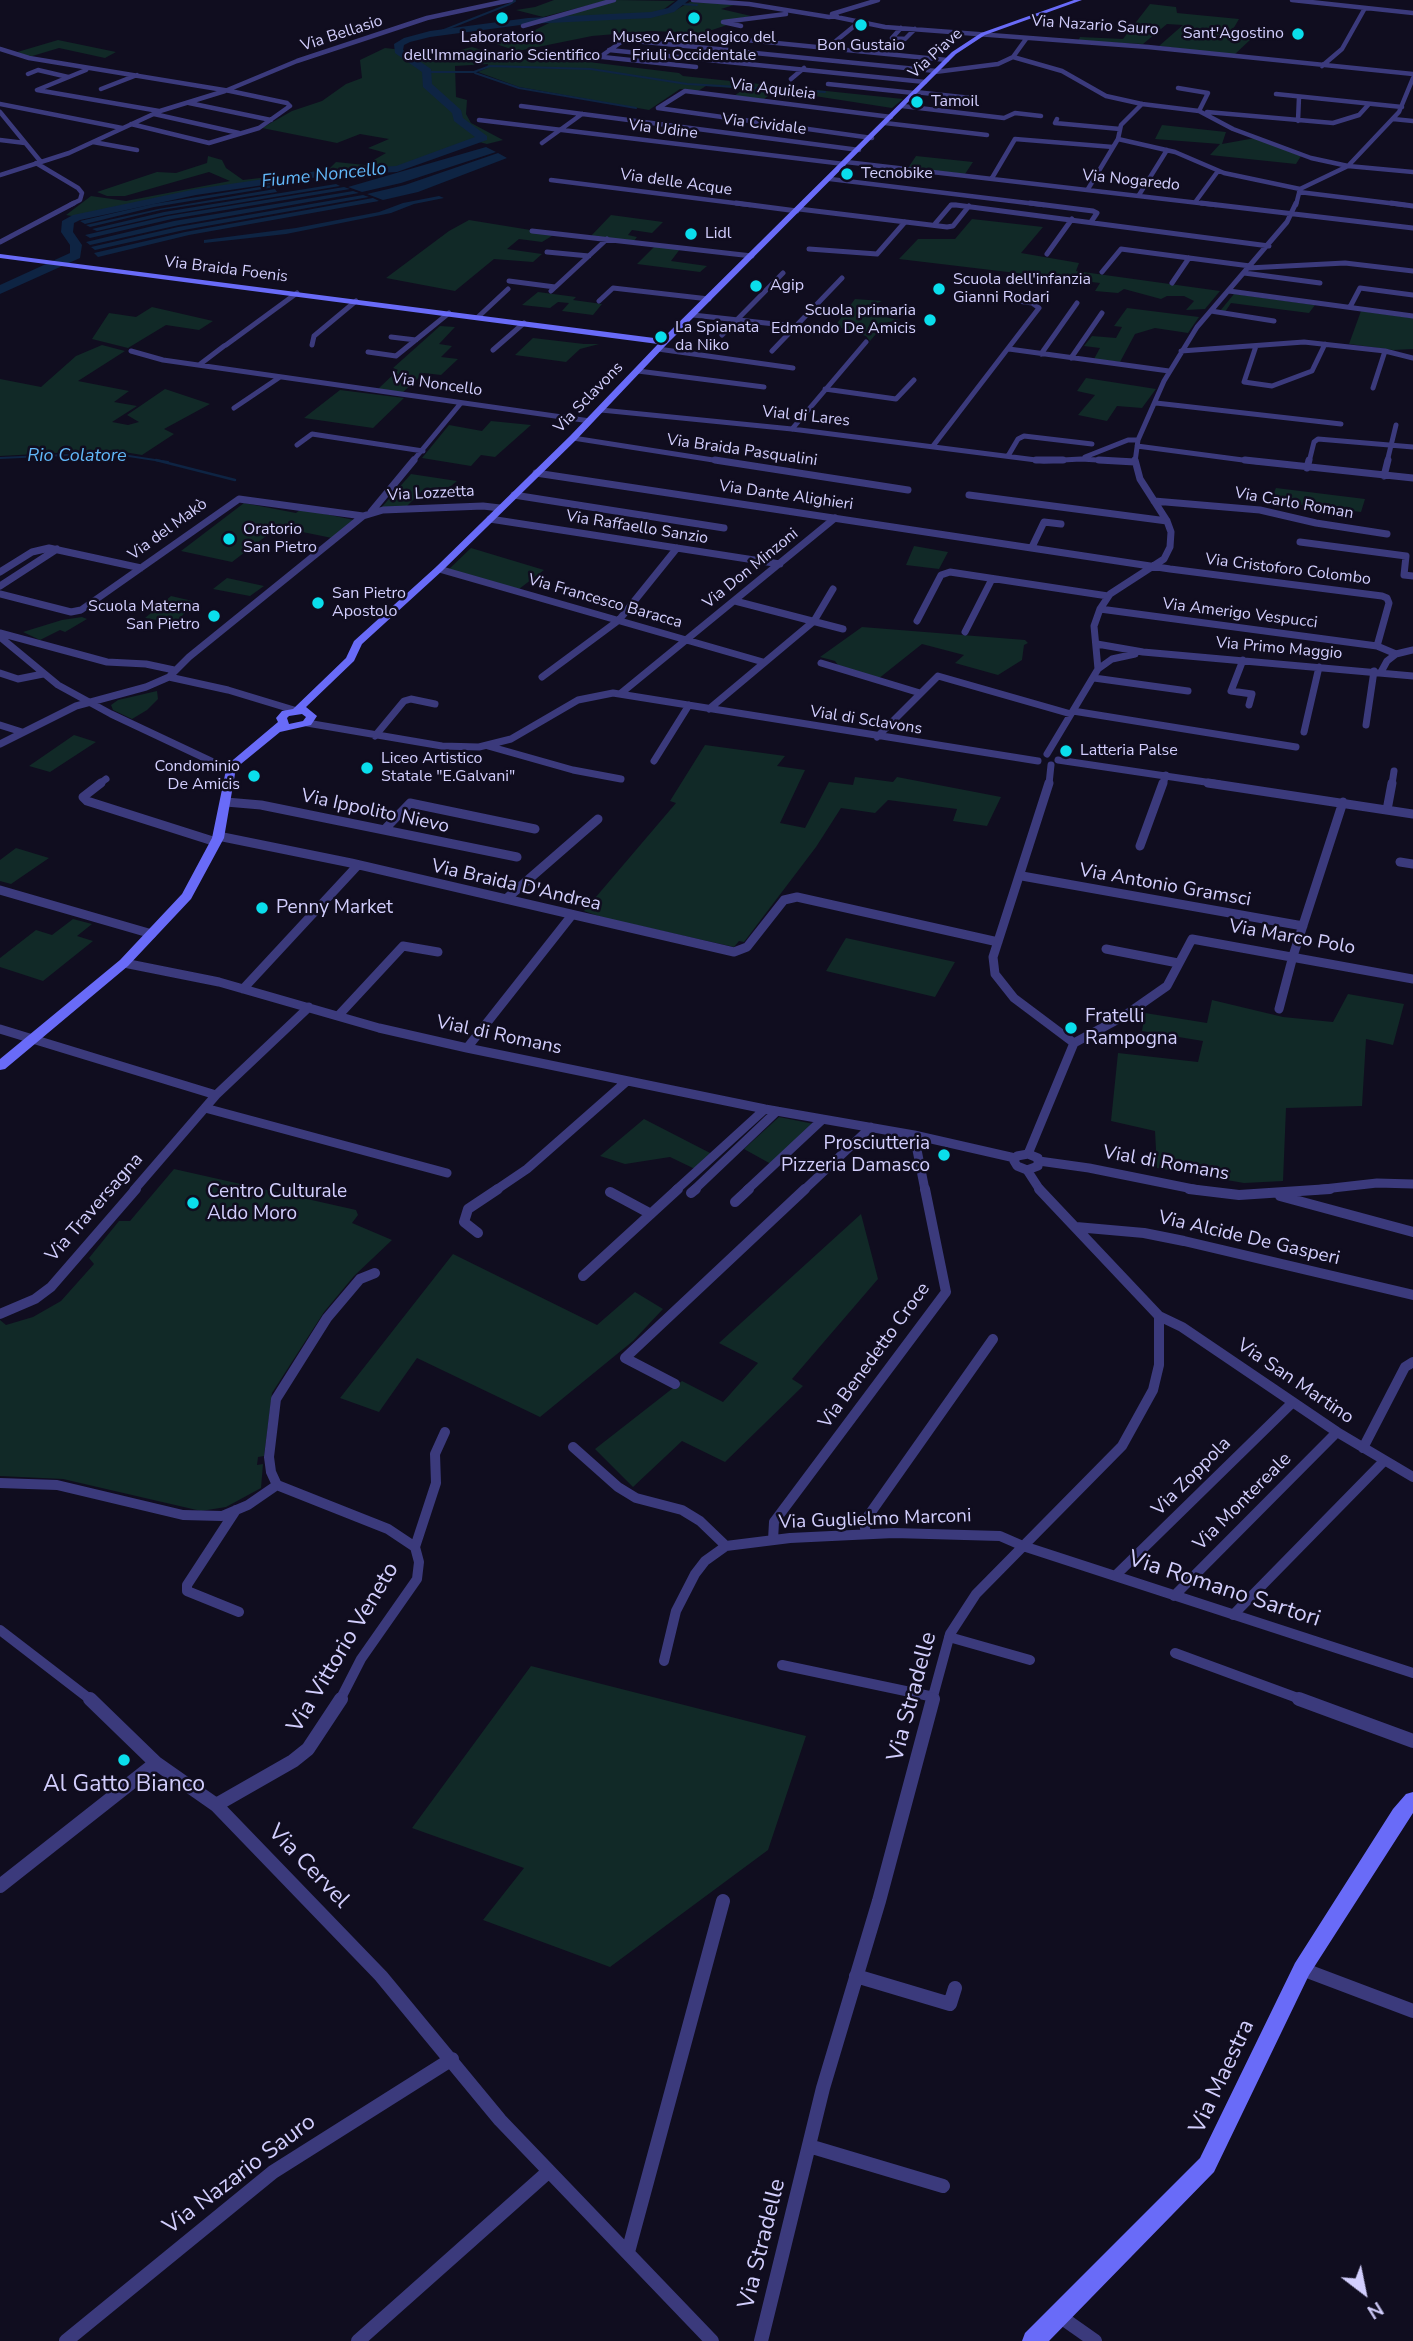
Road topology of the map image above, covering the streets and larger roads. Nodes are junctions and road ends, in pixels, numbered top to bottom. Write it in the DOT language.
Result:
graph roads {
  1 [pos="509,0"];
  2 [pos="614,0"];
  3 [pos="693,0"];
  4 [pos="878,0"];
  5 [pos="1079,0"];
  6 [pos="1292,0"];
  7 [pos="1365,8"];
  8 [pos="800,13"];
  9 [pos="1413,13"];
  10 [pos="835,16"];
  11 [pos="858,23"];
  12 [pos="523,26"];
  13 [pos="741,26"];
  14 [pos="901,28"];
  15 [pos="915,29"];
  16 [pos="983,34"];
  17 [pos="774,36"];
  18 [pos="716,37"];
  19 [pos="1026,39"];
  20 [pos="748,40"];
  21 [pos="835,42"];
  22 [pos="828,48"];
  23 [pos="0,49"];
  24 [pos="609,50"];
  25 [pos="728,50"];
  26 [pos="745,52"];
  27 [pos="565,53"];
  28 [pos="953,54"];
  29 [pos="600,57"];
  30 [pos="1013,57"];
  31 [pos="815,59"];
  32 [pos="710,60"];
  33 [pos="947,60"];
  34 [pos="1322,66"];
  35 [pos="696,67"];
  36 [pos="89,69"];
  37 [pos="802,69"];
  38 [pos="935,71"];
  39 [pos="28,74"];
  40 [pos="684,74"];
  41 [pos="138,75"];
  42 [pos="1413,76"];
  43 [pos="68,77"];
  44 [pos="791,79"];
  45 [pos="925,82"];
  46 [pos="828,84"];
  47 [pos="1178,88"];
  48 [pos="101,89"];
  49 [pos="225,91"];
  50 [pos="914,92"];
  51 [pos="1276,94"];
  52 [pos="1406,96"];
  53 [pos="1413,96"];
  54 [pos="1299,97"];
  55 [pos="971,98"];
  56 [pos="188,102"];
  57 [pos="0,104"];
  58 [pos="1142,104"];
  59 [pos="1370,104"];
  60 [pos="521,106"];
  61 [pos="1402,107"];
  62 [pos="1199,111"];
  63 [pos="157,112"];
  64 [pos="0,113"];
  65 [pos="582,114"];
  66 [pos="894,114"];
  67 [pos="1041,116"];
  68 [pos="1057,119"];
  69 [pos="1393,119"];
  70 [pos="3,120"];
  71 [pos="271,120"];
  72 [pos="479,120"];
  73 [pos="1298,121"];
  74 [pos="1413,121"];
  75 [pos="131,124"];
  76 [pos="122,128"];
  77 [pos="1120,129"];
  78 [pos="561,130"];
  79 [pos="239,133"];
  80 [pos="987,135"];
  81 [pos="872,138"];
  82 [pos="1118,139"];
  83 [pos="0,142"];
  84 [pos="93,142"];
  85 [pos="25,143"];
  86 [pos="542,143"];
  87 [pos="1113,147"];
  88 [pos="137,150"];
  89 [pos="859,150"];
  90 [pos="1167,150"];
  91 [pos="38,162"];
  92 [pos="845,163"];
  93 [pos="1348,166"];
  94 [pos="1218,171"];
  95 [pos="1413,172"];
  96 [pos="0,175"];
  97 [pos="967,176"];
  98 [pos="830,178"];
  99 [pos="992,178"];
  100 [pos="551,180"];
  101 [pos="1088,189"];
  102 [pos="1300,190"];
  103 [pos="951,193"];
  104 [pos="1139,194"];
  105 [pos="1196,201"];
  106 [pos="969,206"];
  107 [pos="1413,206"];
  108 [pos="798,210"];
  109 [pos="1293,213"];
  110 [pos="1072,219"];
  111 [pos="905,222"];
  112 [pos="1091,222"];
  113 [pos="934,225"];
  114 [pos="1413,228"];
  115 [pos="532,231"];
  116 [pos="607,239"];
  117 [pos="0,242"];
  118 [pos="1269,246"];
  119 [pos="809,249"];
  120 [pos="547,252"];
  121 [pos="1047,254"];
  122 [pos="0,256"];
  123 [pos="589,256"];
  124 [pos="752,256"];
  125 [pos="1189,258"];
  126 [pos="1247,269"];
  127 [pos="1413,271"];
  128 [pos="1102,272"];
  129 [pos="783,273"];
  130 [pos="842,278"];
  131 [pos="509,281"];
  132 [pos="1172,283"];
  133 [pos="1320,283"];
  134 [pos="508,289"];
  135 [pos="1229,290"];
  136 [pos="297,293"];
  137 [pos="1413,295"];
  138 [pos="709,299"];
  139 [pos="1011,300"];
  140 [pos="356,301"];
  141 [pos="599,302"];
  142 [pos="1077,303"];
  143 [pos="1350,307"];
  144 [pos="1211,312"];
  145 [pos="449,313"];
  146 [pos="1102,313"];
  147 [pos="693,315"];
  148 [pos="1413,316"];
  149 [pos="478,317"];
  150 [pos="737,320"];
  151 [pos="1274,321"];
  152 [pos="524,323"];
  153 [pos="797,327"];
  154 [pos="811,328"];
  155 [pos="722,335"];
  156 [pos="391,337"];
  157 [pos="416,340"];
  158 [pos="866,342"];
  159 [pos="1325,344"];
  160 [pos="312,345"];
  161 [pos="661,346"];
  162 [pos="1256,346"];
  163 [pos="1009,349"];
  164 [pos="493,350"];
  165 [pos="131,351"];
  166 [pos="772,351"];
  167 [pos="1181,351"];
  168 [pos="1385,351"];
  169 [pos="368,352"];
  170 [pos="1041,354"];
  171 [pos="1070,358"];
  172 [pos="1413,358"];
  173 [pos="199,365"];
  174 [pos="793,368"];
  175 [pos="638,371"];
  176 [pos="1169,371"];
  177 [pos="280,377"];
  178 [pos="914,380"];
  179 [pos="764,387"];
  180 [pos="1373,388"];
  181 [pos="825,389"];
  182 [pos="461,403"];
  183 [pos="1155,405"];
  184 [pos="233,408"];
  185 [pos="601,411"];
  186 [pos="590,421"];
  187 [pos="1283,421"];
  188 [pos="1341,424"];
  189 [pos="1396,425"];
  190 [pos="792,429"];
  191 [pos="573,438"];
  192 [pos="1138,443"];
  193 [pos="1092,444"];
  194 [pos="297,445"];
  195 [pos="1391,445"];
  196 [pos="933,446"];
  197 [pos="1413,447"];
  198 [pos="423,451"];
  199 [pos="1008,457"];
  200 [pos="1081,458"];
  201 [pos="1136,462"];
  202 [pos="1307,468"];
  203 [pos="536,472"];
  204 [pos="1384,475"];
  205 [pos="1413,478"];
  206 [pos="908,490"];
  207 [pos="514,495"];
  208 [pos="969,495"];
  209 [pos="1154,502"];
  210 [pos="500,508"];
  211 [pos="367,514"];
  212 [pos="835,518"];
  213 [pos="490,519"];
  214 [pos="1167,521"];
  215 [pos="1061,524"];
  216 [pos="724,528"];
  217 [pos="1388,534"];
  218 [pos="1300,542"];
  219 [pos="1032,547"];
  220 [pos="677,548"];
  221 [pos="57,549"];
  222 [pos="780,564"];
  223 [pos="1155,566"];
  224 [pos="141,568"];
  225 [pos="439,569"];
  226 [pos="0,572"];
  227 [pos="1413,576"];
  228 [pos="992,579"];
  229 [pos="0,586"];
  230 [pos="833,589"];
  231 [pos="0,594"];
  232 [pos="1108,596"];
  233 [pos="735,601"];
  234 [pos="1100,609"];
  235 [pos="619,620"];
  236 [pos="814,621"];
  237 [pos="917,621"];
  238 [pos="843,629"];
  239 [pos="965,632"];
  240 [pos="0,635"];
  241 [pos="685,640"];
  242 [pos="1377,646"];
  243 [pos="1097,647"];
  244 [pos="1413,650"];
  245 [pos="1143,652"];
  246 [pos="1131,654"];
  247 [pos="1396,654"];
  248 [pos="1243,660"];
  249 [pos="763,662"];
  250 [pos="821,663"];
  251 [pos="1319,667"];
  252 [pos="1098,668"];
  253 [pos="1378,672"];
  254 [pos="0,673"];
  255 [pos="43,674"];
  256 [pos="171,674"];
  257 [pos="1413,676"];
  258 [pos="541,677"];
  259 [pos="1094,678"];
  260 [pos="1188,691"];
  261 [pos="920,693"];
  262 [pos="620,694"];
  263 [pos="92,702"];
  264 [pos="435,704"];
  265 [pos="690,705"];
  266 [pos="1249,705"];
  267 [pos="709,709"];
  268 [pos="302,711"];
  269 [pos="1072,712"];
  270 [pos="0,725"];
  271 [pos="1366,725"];
  272 [pos="284,726"];
  273 [pos="22,732"];
  274 [pos="1304,732"];
  275 [pos="375,736"];
  276 [pos="877,737"];
  277 [pos="0,744"];
  278 [pos="488,746"];
  279 [pos="1296,747"];
  280 [pos="1047,754"];
  281 [pos="240,758"];
  282 [pos="214,761"];
  283 [pos="654,761"];
  284 [pos="1038,761"];
  285 [pos="1055,762"];
  286 [pos="230,770"];
  287 [pos="1394,771"];
  288 [pos="1166,775"];
  289 [pos="106,779"];
  290 [pos="621,779"];
  291 [pos="226,802"];
  292 [pos="1343,802"];
  293 [pos="1387,810"];
  294 [pos="1413,814"];
  295 [pos="598,819"];
  296 [pos="535,829"];
  297 [pos="384,830"];
  298 [pos="217,839"];
  299 [pos="1140,846"];
  300 [pos="517,857"];
  301 [pos="1400,862"];
  302 [pos="1413,864"];
  303 [pos="358,865"];
  304 [pos="1022,876"];
  305 [pos="0,890"];
  306 [pos="506,899"];
  307 [pos="572,915"];
  308 [pos="1303,926"];
  309 [pos="152,934"];
  310 [pos="998,942"];
  311 [pos="1106,949"];
  312 [pos="438,952"];
  313 [pos="1293,956"];
  314 [pos="124,963"];
  315 [pos="1178,963"];
  316 [pos="1413,979"];
  317 [pos="243,989"];
  318 [pos="309,1007"];
  319 [pos="1279,1009"];
  320 [pos="338,1016"];
  321 [pos="0,1029"];
  322 [pos="30,1039"];
  323 [pos="1074,1043"];
  324 [pos="467,1048"];
  325 [pos="0,1066"];
  326 [pos="627,1081"];
  327 [pos="216,1095"];
  328 [pos="205,1108"];
  329 [pos="765,1109"];
  330 [pos="777,1111"];
  331 [pos="823,1119"];
  332 [pos="871,1127"];
  333 [pos="914,1135"];
  334 [pos="1028,1154"];
  335 [pos="1015,1158"];
  336 [pos="1039,1161"];
  337 [pos="1027,1170"];
  338 [pos="447,1173"];
  339 [pos="1413,1184"];
  340 [pos="610,1192"];
  341 [pos="691,1193"];
  342 [pos="1272,1194"];
  343 [pos="735,1202"];
  344 [pos="651,1214"];
  345 [pos="1076,1227"];
  346 [pos="1413,1232"];
  347 [pos="478,1233"];
  348 [pos="375,1273"];
  349 [pos="583,1276"];
  350 [pos="1413,1295"];
  351 [pos="0,1314"];
  352 [pos="1159,1316"];
  353 [pos="993,1339"];
  354 [pos="1413,1362"];
  355 [pos="675,1384"];
  356 [pos="1293,1402"];
  357 [pos="445,1432"];
  358 [pos="1337,1432"];
  359 [pos="573,1447"];
  360 [pos="1363,1448"];
  361 [pos="1384,1461"];
  362 [pos="1413,1477"];
  363 [pos="0,1483"];
  364 [pos="277,1485"];
  365 [pos="236,1510"];
  366 [pos="866,1534"];
  367 [pos="774,1540"];
  368 [pos="726,1546"];
  369 [pos="1023,1546"];
  370 [pos="415,1547"];
  371 [pos="1115,1576"];
  372 [pos="1174,1596"];
  373 [pos="239,1612"];
  374 [pos="1233,1615"];
  375 [pos="0,1630"];
  376 [pos="949,1637"];
  377 [pos="1175,1653"];
  378 [pos="1030,1660"];
  379 [pos="664,1661"];
  380 [pos="782,1665"];
  381 [pos="1413,1673"];
  382 [pos="934,1697"];
  383 [pos="1413,1741"];
  384 [pos="156,1763"];
  385 [pos="216,1805"];
  386 [pos="1409,1811"];
  387 [pos="0,1886"];
  388 [pos="723,1901"];
  389 [pos="1302,1969"];
  390 [pos="856,1976"];
  391 [pos="955,1988"];
  392 [pos="1413,2011"];
  393 [pos="452,2059"];
  394 [pos="809,2146"];
  395 [pos="548,2172"];
  396 [pos="943,2186"];
  397 [pos="628,2252"];
  398 [pos="1057,2315"];
  399 [pos="66,2341"];
  400 [pos="358,2341"];
  401 [pos="712,2341"];
  402 [pos="761,2341"];
  403 [pos="1033,2341"];
  404 [pos="1095,2341"];
  1 -- 49 [label="street, Via Bellasio"];
  2 -- 12 [label="street"];
  3 -- 8 [label="street"];
  4 -- 10 [label="street"];
  5 -- 16 [label="street, Via Piave"];
  6 -- 7 [label="street"];
  7 -- 9 [label="street"];
  7 -- 34 [label="street"];
  8 -- 10 [label="street"];
  8 -- 13 [label="street"];
  10 -- 11 [label="street"];
  11 -- 14 [label="street"];
  11 -- 21 [label="street"];
  14 -- 15 [label="street"];
  14 -- 15 [label="street"];
  15 -- 16 [label="street, Via Nazario Sauro"];
  16 -- 19 [label="street, Via Nazario Sauro"];
  16 -- 28 [label="street, Via Piave"];
  17 -- 21 [label="street"];
  18 -- 20 [label="street"];
  19 -- 30 [label="street"];
  19 -- 34 [label="street, Via Nazario Sauro"];
  20 -- 22 [label="street"];
  20 -- 25 [label="street"];
  21 -- 22 [label="street"];
  21 -- 28 [label="street"];
  22 -- 31 [label="street"];
  22 -- 33 [label="street"];
  23 -- 36 [label="street"];
  24 -- 25 [label="street"];
  24 -- 29 [label="street"];
  24 -- 32 [label="street"];
  25 -- 32 [label="street"];
  26 -- 31 [label="street"];
  27 -- 29 [label="street"];
  28 -- 33 [label="street, Via Piave"];
  29 -- 35 [label="street"];
  30 -- 38 [label="street"];
  30 -- 58 [label="street"];
  31 -- 37 [label="street"];
  31 -- 38 [label="street"];
  32 -- 35 [label="street"];
  32 -- 37 [label="street"];
  33 -- 38 [label="street, Via Piave"];
  34 -- 42 [label="street, Via Nazario Sauro"];
  35 -- 40 [label="street"];
  36 -- 41 [label="street"];
  36 -- 43 [label="street"];
  37 -- 44 [label="street"];
  37 -- 45 [label="street"];
  38 -- 45 [label="street, Via Piave"];
  39 -- 43 [label="street"];
  41 -- 48 [label="street"];
  41 -- 49 [label="street"];
  42 -- 52 [label="street"];
  43 -- 63 [label="street"];
  45 -- 50 [label="street, Via Piave"];
  46 -- 50 [label="street"];
  47 -- 62 [label="street"];
  49 -- 56 [label="street, Via Bellasio"];
  49 -- 71 [label="street"];
  50 -- 55 [label="street"];
  50 -- 66 [label="street, Via Piave"];
  51 -- 54 [label="street"];
  52 -- 53 [label="street"];
  52 -- 61 [label="street"];
  54 -- 59 [label="street"];
  54 -- 73 [label="street"];
  56 -- 63 [label="street, Via Bellasio"];
  56 -- 71 [label="street"];
  57 -- 76 [label="street"];
  58 -- 62 [label="street"];
  58 -- 77 [label="street"];
  59 -- 61 [label="street"];
  59 -- 73 [label="street"];
  60 -- 65 [label="street, Via Cividale"];
  61 -- 69 [label="street"];
  62 -- 73 [label="street"];
  62 -- 93 [label="street"];
  63 -- 75 [label="street, Via Bellasio"];
  63 -- 79 [label="street"];
  64 -- 70 [label="street"];
  65 -- 78 [label="street"];
  65 -- 89 [label="street, Via Cividale"];
  66 -- 67 [label="street"];
  66 -- 80 [label="street"];
  66 -- 81 [label="street, Via Sclavons"];
  66 -- 81 [label="street, Via Aquileia"];
  68 -- 77 [label="street"];
  69 -- 74 [label="street"];
  69 -- 93 [label="street"];
  70 -- 85 [label="street"];
  71 -- 79 [label="street"];
  72 -- 78 [label="street, Via Udine"];
  75 -- 76 [label="street, Via Bellasio"];
  75 -- 79 [label="street"];
  76 -- 84 [label="street, Via Bellasio"];
  77 -- 82 [label="street"];
  78 -- 86 [label="street"];
  78 -- 92 [label="street, Via Udine"];
  81 -- 89 [label="street, Via Sclavons"];
  82 -- 87 [label="street"];
  82 -- 90 [label="street"];
  83 -- 85 [label="street"];
  84 -- 88 [label="street"];
  84 -- 91 [label="street, Via Bellasio"];
  85 -- 91 [label="street"];
  87 -- 99 [label="street"];
  87 -- 101 [label="street"];
  89 -- 92 [label="street, Via Sclavons"];
  90 -- 94 [label="street"];
  90 -- 104 [label="street"];
  91 -- 96 [label="street, Via Bellasio"];
  91 -- 117 [label="street"];
  92 -- 97 [label="street, Via Nogaredo"];
  92 -- 98 [label="street, Via Sclavons"];
  93 -- 95 [label="street"];
  93 -- 102 [label="street"];
  94 -- 102 [label="street"];
  94 -- 105 [label="street"];
  97 -- 99 [label="street, Via Nogaredo"];
  97 -- 103 [label="street"];
  98 -- 103 [label="street"];
  98 -- 108 [label="street, Via Sclavons"];
  99 -- 101 [label="street, Via Nogaredo"];
  100 -- 108 [label="street, Via delle Acque"];
  101 -- 104 [label="street, Via Nogaredo"];
  102 -- 107 [label="street"];
  102 -- 109 [label="street"];
  103 -- 112 [label="street"];
  104 -- 105 [label="street, Via Nogaredo"];
  105 -- 109 [label="street, Via Nogaredo"];
  106 -- 110 [label="street"];
  106 -- 113 [label="street"];
  106 -- 113 [label="street"];
  108 -- 111 [label="street, Via delle Acque"];
  108 -- 124 [label="street, Via Sclavons"];
  109 -- 114 [label="street, Via Nogaredo"];
  109 -- 118 [label="street"];
  110 -- 112 [label="street"];
  110 -- 121 [label="street"];
  111 -- 113 [label="street, Via delle Acque"];
  111 -- 119 [label="street"];
  112 -- 118 [label="street"];
  115 -- 116 [label="street"];
  116 -- 123 [label="street"];
  116 -- 124 [label="street"];
  118 -- 126 [label="street"];
  120 -- 123 [label="street"];
  122 -- 136 [label="street, Via Braida Foenis"];
  123 -- 131 [label="street"];
  124 -- 138 [label="street, Via Sclavons"];
  125 -- 126 [label="street"];
  125 -- 128 [label="street"];
  125 -- 132 [label="street"];
  126 -- 127 [label="street"];
  126 -- 133 [label="street"];
  126 -- 135 [label="street"];
  129 -- 150 [label="street"];
  130 -- 153 [label="street"];
  134 -- 149 [label="street"];
  135 -- 143 [label="street"];
  135 -- 144 [label="street"];
  136 -- 140 [label="street, Via Braida Foenis"];
  136 -- 173 [label="street"];
  137 -- 143 [label="street"];
  138 -- 141 [label="street"];
  138 -- 147 [label="street, Via Sclavons"];
  139 -- 163 [label="street"];
  140 -- 145 [label="street, Via Braida Foenis"];
  140 -- 160 [label="street"];
  142 -- 170 [label="street"];
  143 -- 148 [label="street"];
  144 -- 151 [label="street"];
  144 -- 167 [label="street"];
  145 -- 149 [label="street, Via Braida Foenis"];
  145 -- 157 [label="street"];
  146 -- 171 [label="street"];
  147 -- 150 [label="street"];
  147 -- 161 [label="street, Via Sclavons"];
  149 -- 152 [label="street, Via Braida Foenis"];
  150 -- 153 [label="street"];
  150 -- 155 [label="street"];
  152 -- 161 [label="street, Via Braida Foenis"];
  152 -- 164 [label="street"];
  153 -- 154 [label="street"];
  153 -- 166 [label="street"];
  156 -- 157 [label="street"];
  157 -- 169 [label="street"];
  158 -- 181 [label="street"];
  159 -- 162 [label="street"];
  159 -- 162 [label="street"];
  159 -- 168 [label="street"];
  161 -- 174 [label="street"];
  161 -- 175 [label="street, Via Sclavons"];
  162 -- 167 [label="street"];
  163 -- 170 [label="street"];
  163 -- 196 [label="street"];
  165 -- 173 [label="street, Via Noncello"];
  167 -- 176 [label="street"];
  168 -- 172 [label="street"];
  168 -- 180 [label="street"];
  170 -- 171 [label="street"];
  171 -- 176 [label="street"];
  173 -- 177 [label="street, Via Noncello"];
  175 -- 179 [label="street"];
  175 -- 185 [label="street, Via Sclavons"];
  176 -- 183 [label="street"];
  177 -- 182 [label="street, Via Noncello"];
  177 -- 184 [label="street"];
  178 -- 181 [label="street"];
  181 -- 190 [label="street"];
  182 -- 186 [label="street, Via Noncello"];
  182 -- 198 [label="street"];
  183 -- 187 [label="street"];
  183 -- 188 [label="street"];
  183 -- 192 [label="street"];
  185 -- 186 [label="street, Via Sclavons"];
  185 -- 190 [label="street, Vial di Lares"];
  186 -- 191 [label="street, Via Sclavons"];
  189 -- 195 [label="street"];
  190 -- 196 [label="street, Vial di Lares"];
  191 -- 203 [label="street, Via Sclavons"];
  191 -- 206 [label="street, Via Braida Pasqualini"];
  192 -- 200 [label="street, Vial di Lares"];
  192 -- 201 [label="street"];
  192 -- 202 [label="street"];
  193 -- 199 [label="street"];
  194 -- 198 [label="street"];
  195 -- 197 [label="street"];
  195 -- 202 [label="street"];
  195 -- 204 [label="street"];
  196 -- 199 [label="street, Vial di Lares"];
  198 -- 211 [label="street"];
  199 -- 200 [label="street, Vial di Lares"];
  200 -- 201 [label="street, Vial di Lares"];
  201 -- 209 [label="street"];
  202 -- 204 [label="street"];
  203 -- 207 [label="street, Via Sclavons"];
  203 -- 212 [label="street, Via Dante Alighieri"];
  204 -- 205 [label="street"];
  207 -- 210 [label="street, Via Sclavons"];
  207 -- 216 [label="street"];
  208 -- 214 [label="street"];
  209 -- 214 [label="street"];
  209 -- 217 [label="street, Via Carlo Roman"];
  210 -- 211 [label="street, Via Lozzetta"];
  210 -- 213 [label="street, Via Sclavons"];
  211 -- 224 [label="street, Via del Makò"];
  211 -- 256 [label="street, Via Lozzetta"];
  212 -- 219 [label="street, Via Dante Alighieri"];
  212 -- 222 [label="street, Via Don Minzoni"];
  213 -- 220 [label="street, Via Raffaello Sanzio"];
  213 -- 225 [label="street, Via Sclavons"];
  214 -- 223 [label="street"];
  215 -- 219 [label="street"];
  218 -- 227 [label="street"];
  219 -- 223 [label="street, Via Dante Alighieri"];
  220 -- 222 [label="street, Via Raffaello Sanzio"];
  220 -- 235 [label="street"];
  221 -- 224 [label="street"];
  221 -- 226 [label="street"];
  221 -- 229 [label="street"];
  222 -- 233 [label="street, Via Don Minzoni"];
  223 -- 232 [label="street"];
  223 -- 242 [label="street, Via Cristoforo Colombo"];
  224 -- 231 [label="street, Via del Makò"];
  225 -- 235 [label="street, Via Francesco Baracca"];
  225 -- 268 [label="street, Via Sclavons"];
  228 -- 232 [label="street"];
  228 -- 237 [label="street"];
  228 -- 239 [label="street"];
  230 -- 236 [label="street"];
  232 -- 234 [label="street"];
  233 -- 236 [label="street"];
  233 -- 241 [label="street, Via Don Minzoni"];
  234 -- 242 [label="street, Via Amerigo Vespucci"];
  234 -- 243 [label="street"];
  235 -- 241 [label="street, Via Francesco Baracca"];
  235 -- 258 [label="street"];
  236 -- 238 [label="street"];
  236 -- 249 [label="street"];
  240 -- 255 [label="street"];
  240 -- 256 [label="street, Vial di Sclavons"];
  241 -- 249 [label="street, Via Francesco Baracca"];
  241 -- 262 [label="street, Via Don Minzoni"];
  242 -- 247 [label="street"];
  243 -- 245 [label="street, Via Primo Maggio"];
  243 -- 246 [label="street, Via Primo Maggio"];
  243 -- 252 [label="street"];
  244 -- 247 [label="street"];
  245 -- 246 [label="street, Via Primo Maggio"];
  245 -- 248 [label="street, Via Primo Maggio"];
  246 -- 252 [label="street, Via Primo Maggio"];
  247 -- 253 [label="street"];
  248 -- 251 [label="street, Via Primo Maggio"];
  248 -- 266 [label="street"];
  249 -- 267 [label="street"];
  250 -- 261 [label="street"];
  251 -- 253 [label="street, Via Primo Maggio"];
  251 -- 274 [label="street"];
  252 -- 259 [label="street"];
  253 -- 257 [label="street, Via Primo Maggio"];
  253 -- 271 [label="street"];
  254 -- 255 [label="street"];
  255 -- 263 [label="street"];
  256 -- 263 [label="street, Via Lozzetta"];
  256 -- 268 [label="street, Vial di Sclavons"];
  259 -- 260 [label="street"];
  259 -- 269 [label="street"];
  261 -- 269 [label="street"];
  261 -- 276 [label="street"];
  262 -- 265 [label="street, Vial di Sclavons"];
  262 -- 278 [label="street, Vial di Sclavons"];
  263 -- 273 [label="street, Via Lozzetta"];
  263 -- 282 [label="street"];
  264 -- 275 [label="street"];
  265 -- 267 [label="street, Vial di Sclavons"];
  265 -- 283 [label="street"];
  267 -- 276 [label="street, Vial di Sclavons"];
  268 -- 272 [label="street"];
  268 -- 272 [label="street, Via Sclavons"];
  268 -- 275 [label="street, Vial di Sclavons"];
  269 -- 279 [label="street"];
  269 -- 280 [label="street"];
  270 -- 273 [label="street"];
  272 -- 281 [label="street, Via Sclavons"];
  273 -- 277 [label="street, Via Lozzetta"];
  275 -- 278 [label="street, Vial di Sclavons"];
  276 -- 284 [label="street, Vial di Sclavons"];
  278 -- 290 [label="street"];
  280 -- 284 [label="street"];
  280 -- 285 [label="street"];
  281 -- 282 [label="street"];
  281 -- 286 [label="street, Via Sclavons"];
  282 -- 286 [label="street"];
  284 -- 285 [label="street"];
  285 -- 288 [label="street"];
  285 -- 304 [label="street"];
  286 -- 291 [label="street"];
  287 -- 293 [label="street"];
  288 -- 292 [label="street"];
  288 -- 299 [label="street"];
  289 -- 298 [label="street, Via Braida D'Andrea"];
  291 -- 297 [label="street, Via Ippolito Nievo"];
  291 -- 298 [label="street"];
  292 -- 293 [label="street"];
  292 -- 308 [label="street"];
  293 -- 294 [label="street"];
  295 -- 306 [label="street"];
  296 -- 297 [label="street"];
  297 -- 300 [label="street, Via Ippolito Nievo"];
  298 -- 303 [label="street, Via Braida D'Andrea"];
  298 -- 309 [label="street"];
  301 -- 302 [label="street"];
  303 -- 306 [label="street, Via Braida D'Andrea"];
  303 -- 317 [label="street"];
  304 -- 308 [label="street, Via Antonio Gramsci"];
  304 -- 310 [label="street"];
  305 -- 309 [label="street"];
  306 -- 307 [label="street, Via Braida D'Andrea"];
  307 -- 310 [label="street, Via Braida D'Andrea"];
  307 -- 324 [label="street"];
  308 -- 313 [label="street"];
  309 -- 314 [label="street"];
  310 -- 323 [label="street"];
  311 -- 315 [label="street"];
  312 -- 320 [label="street"];
  313 -- 315 [label="street, Via Marco Polo"];
  313 -- 316 [label="street, Via Marco Polo"];
  313 -- 319 [label="street"];
  314 -- 317 [label="street, Vial di Romans"];
  314 -- 322 [label="street"];
  315 -- 323 [label="street, Via Marco Polo"];
  317 -- 318 [label="street, Vial di Romans"];
  318 -- 320 [label="street, Vial di Romans"];
  318 -- 327 [label="street, Via Traversagna"];
  320 -- 324 [label="street, Vial di Romans"];
  321 -- 322 [label="street"];
  322 -- 325 [label="street"];
  322 -- 327 [label="street"];
  323 -- 334 [label="street"];
  324 -- 326 [label="street, Vial di Romans"];
  326 -- 329 [label="street, Vial di Romans"];
  326 -- 347 [label="street"];
  327 -- 328 [label="street, Via Traversagna"];
  328 -- 338 [label="street"];
  328 -- 351 [label="street, Via Traversagna"];
  329 -- 330 [label="street, Vial di Romans"];
  329 -- 344 [label="street"];
  330 -- 331 [label="street, Vial di Romans"];
  330 -- 341 [label="street"];
  331 -- 332 [label="street, Vial di Romans"];
  331 -- 343 [label="street"];
  332 -- 333 [label="street, Vial di Romans"];
  332 -- 355 [label="street"];
  333 -- 335 [label="street, Vial di Romans"];
  333 -- 367 [label="street, Via Benedetto Croce"];
  334 -- 335 [label="street"];
  334 -- 336 [label="street"];
  335 -- 337 [label="street"];
  336 -- 337 [label="street"];
  336 -- 342 [label="street, Vial di Romans"];
  337 -- 345 [label="street"];
  339 -- 342 [label="street, Vial di Romans"];
  340 -- 344 [label="street"];
  342 -- 346 [label="street"];
  344 -- 349 [label="street"];
  345 -- 350 [label="street, Via Alcide De Gasperi"];
  345 -- 352 [label="street"];
  348 -- 364 [label="street"];
  352 -- 356 [label="street, Via San Martino"];
  352 -- 369 [label="street, Via Stradelle"];
  353 -- 366 [label="street"];
  354 -- 360 [label="street"];
  356 -- 358 [label="street, Via San Martino"];
  356 -- 371 [label="street, Via Zoppola"];
  357 -- 370 [label="street, Via Vittorio Veneto"];
  358 -- 360 [label="street, Via San Martino"];
  358 -- 372 [label="street, Via Montereale"];
  359 -- 368 [label="street"];
  360 -- 361 [label="street, Via San Martino"];
  361 -- 362 [label="street, Via San Martino"];
  361 -- 374 [label="street"];
  363 -- 365 [label="street"];
  364 -- 365 [label="street"];
  364 -- 370 [label="street, Via Vittorio Veneto"];
  365 -- 373 [label="street"];
  366 -- 367 [label="street, Via Guglielmo Marconi"];
  366 -- 369 [label="street, Via Guglielmo Marconi"];
  367 -- 368 [label="street, Via Guglielmo Marconi"];
  368 -- 379 [label="street"];
  369 -- 371 [label="street, Via Romano Sartori"];
  369 -- 376 [label="street, Via Stradelle"];
  370 -- 385 [label="street, Via Vittorio Veneto"];
  371 -- 372 [label="street, Via Romano Sartori"];
  372 -- 374 [label="street, Via Romano Sartori"];
  374 -- 381 [label="street, Via Romano Sartori"];
  375 -- 384 [label="street, Via Cervel"];
  376 -- 378 [label="street"];
  376 -- 382 [label="street, Via Stradelle"];
  377 -- 383 [label="street"];
  380 -- 382 [label="street"];
  382 -- 390 [label="street, Via Stradelle"];
  384 -- 385 [label="street, Via Cervel"];
  384 -- 387 [label="street"];
  385 -- 393 [label="street, Via Cervel"];
  386 -- 389 [label="street, Via Maestra"];
  388 -- 397 [label="street"];
  389 -- 392 [label="street"];
  389 -- 398 [label="street, Via Maestra"];
  390 -- 391 [label="street"];
  390 -- 394 [label="street, Via Stradelle"];
  393 -- 395 [label="street, Via Cervel"];
  393 -- 399 [label="street, Via Nazario Sauro"];
  394 -- 396 [label="street"];
  394 -- 402 [label="street, Via Stradelle"];
  395 -- 397 [label="street, Via Cervel"];
  395 -- 400 [label="street"];
  397 -- 401 [label="street, Via Cervel"];
  398 -- 403 [label="street, Via Maestra"];
  398 -- 404 [label="street"];
}
